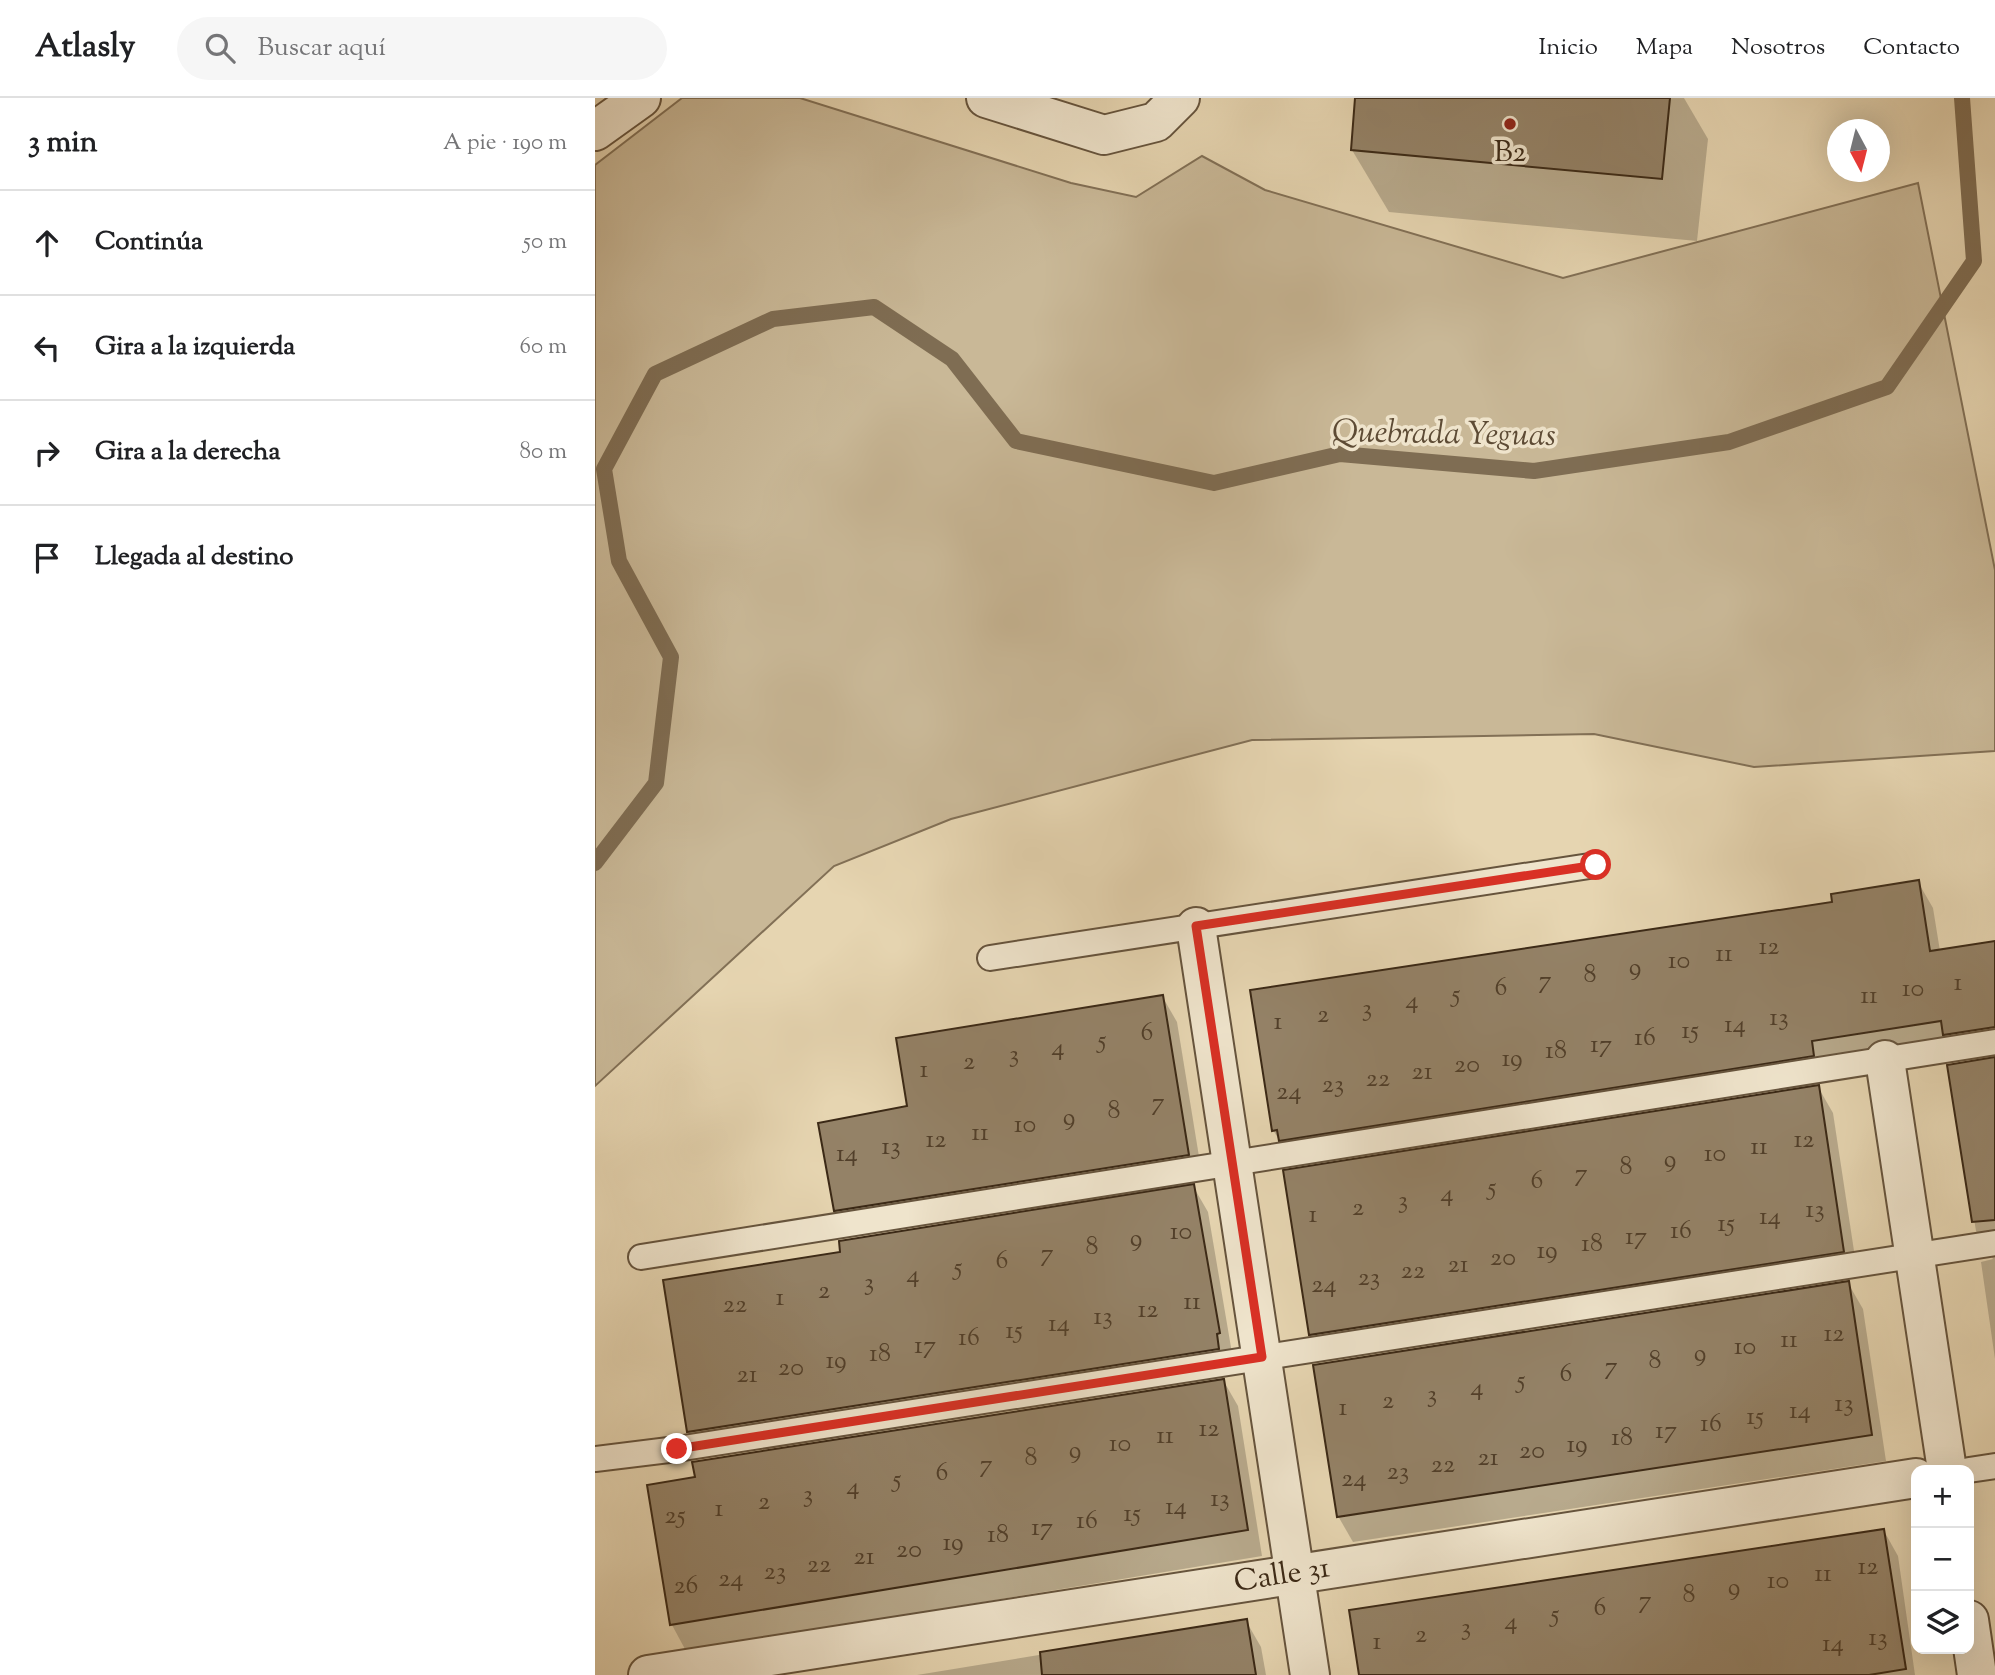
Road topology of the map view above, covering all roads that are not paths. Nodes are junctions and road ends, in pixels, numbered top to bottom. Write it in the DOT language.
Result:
graph roads {
  1 [pos="641,98"];
  2 [pos="986,98"];
  3 [pos="1180,98"];
  4 [pos="595,131"];
  5 [pos="1596,865"];
  6 [pos="1196,926"];
  7 [pos="990,958"];
  8 [pos="1995,1042"];
  9 [pos="1885,1060"];
  10 [pos="1232,1163"];
  11 [pos="1995,1243"];
  12 [pos="1915,1255"];
  13 [pos="641,1257"];
  14 [pos="1262,1357"];
  15 [pos="595,1459"];
  16 [pos="1946,1465"];
  17 [pos="1995,1466"];
  18 [pos="1974,1469"];
  19 [pos="1911,1479"];
  20 [pos="1295,1574"];
  21 [pos="1974,1654"];
  22 [pos="648,1675"];
  23 [pos="1310,1675"];
  24 [pos="1977,1675"];
  1 -- 4 [label="street"];
  2 -- 3 [label="street"];
  5 -- 6 [label="lane"];
  6 -- 7 [label="lane"];
  6 -- 10 [label="street"];
  8 -- 9 [label="lane"];
  9 -- 10 [label="lane"];
  9 -- 12 [label="street"];
  10 -- 13 [label="lane"];
  10 -- 14 [label="street"];
  11 -- 12 [label="lane"];
  12 -- 14 [label="lane"];
  12 -- 16 [label="street"];
  14 -- 15 [label="lane"];
  14 -- 20 [label="street"];
  17 -- 18 [label="lane"];
  19 -- 20 [label="street, Calle 31"];
  20 -- 22 [label="street, Calle 31"];
  20 -- 23 [label="street"];
  21 -- 24 [label="street"];
}
